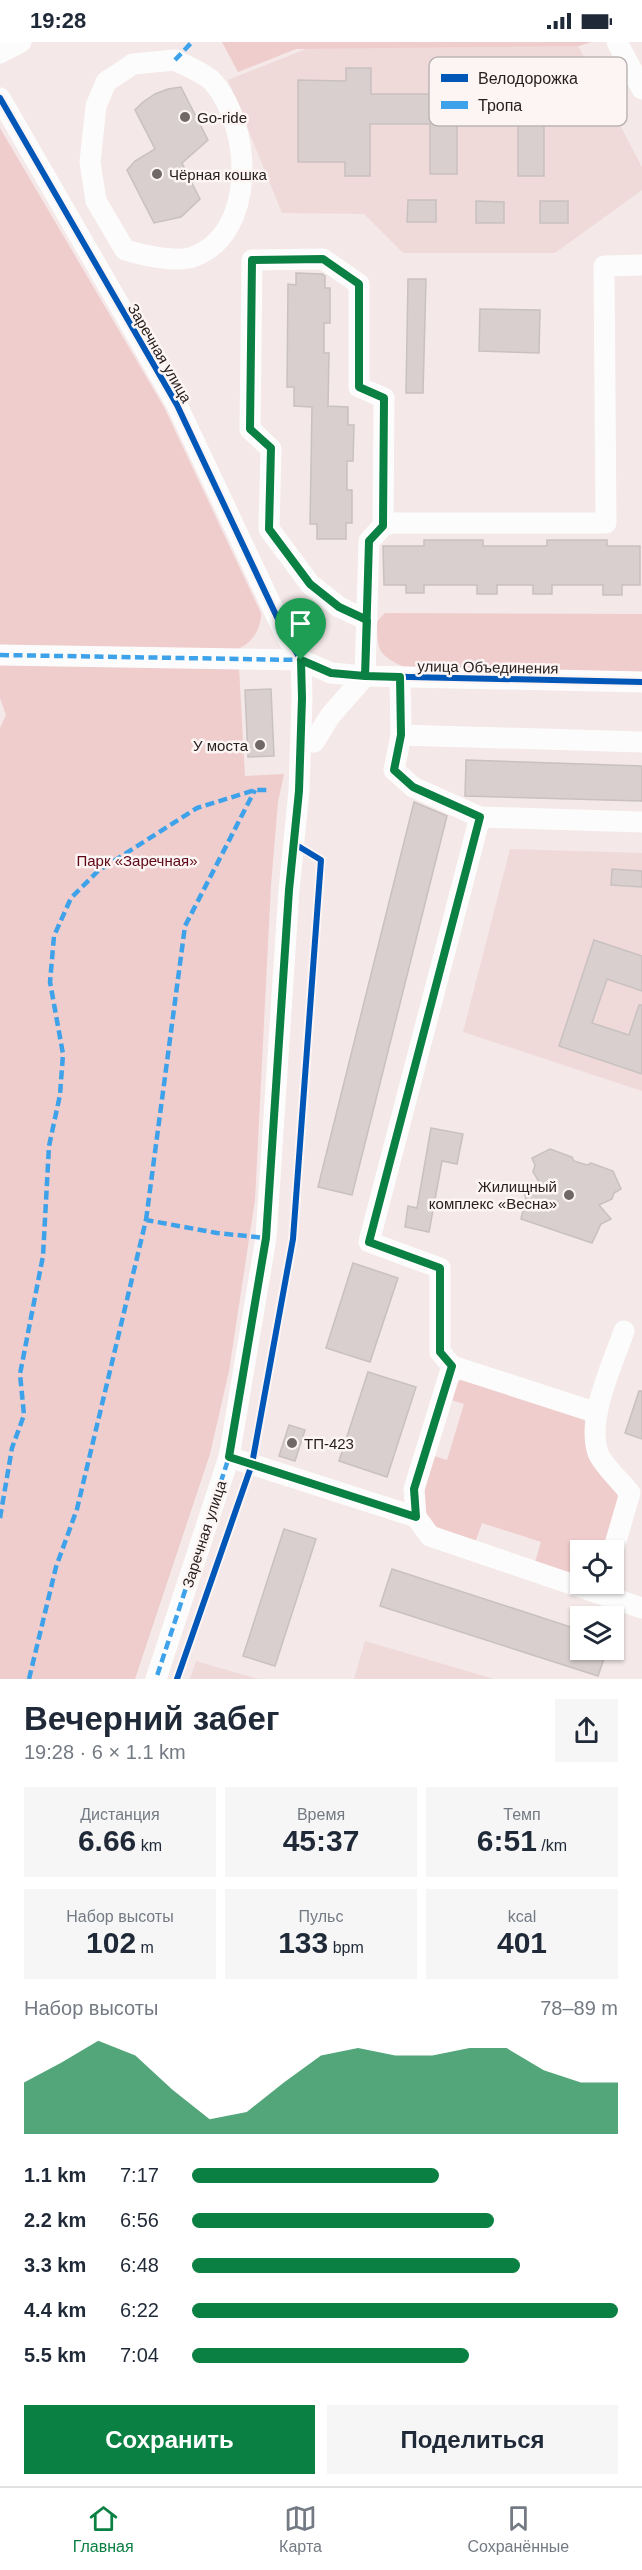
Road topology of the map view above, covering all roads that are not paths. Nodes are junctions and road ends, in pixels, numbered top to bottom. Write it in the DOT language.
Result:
graph roads {
  1 [pos="617,42"];
  2 [pos="626,57"];
  3 [pos="627,59"];
  4 [pos="640,82"];
  5 [pos="0,98"];
  6 [pos="125,249"];
  7 [pos="642,265"];
  8 [pos="95,267"];
  9 [pos="383,526"];
  10 [pos="367,620"];
  11 [pos="0,655"];
  12 [pos="301,660"];
  13 [pos="365,676"];
  14 [pos="400,677"];
  15 [pos="642,682"];
  16 [pos="401,735"];
  17 [pos="314,742"];
  18 [pos="642,742"];
  19 [pos="480,817"];
  20 [pos="642,822"];
  21 [pos="624,1331"];
  22 [pos="452,1366"];
  23 [pos="597,1413"];
  24 [pos="229,1457"];
  25 [pos="416,1517"];
  26 [pos="616,1540"];
  27 [pos="570,1579"];
  28 [pos="612,1594"];
  29 [pos="642,1608"];
  30 [pos="156,1679"];
  1 -- 2 [label="street"];
  3 -- 4 [label="street"];
  5 -- 8 [label="street, Заречная улица"];
  6 -- 6 [label="street"];
  6 -- 8 [label="street"];
  7 -- 9 [label="street"];
  8 -- 12 [label="street, Заречная улица"];
  9 -- 10 [label="street"];
  9 -- 10 [label="street"];
  10 -- 13 [label="street"];
  11 -- 12 [label="street"];
  12 -- 13 [label="street, улица Объединения"];
  12 -- 24 [label="street, Заречная улица"];
  13 -- 14 [label="street, улица Объединения"];
  13 -- 17 [label="street"];
  14 -- 15 [label="street, улица Объединения"];
  14 -- 16 [label="street"];
  16 -- 18 [label="street"];
  16 -- 19 [label="street"];
  19 -- 20 [label="street"];
  19 -- 22 [label="street"];
  21 -- 23 [label="street"];
  22 -- 23 [label="street"];
  22 -- 25 [label="street"];
  23 -- 26 [label="street"];
  24 -- 25 [label="street"];
  24 -- 30 [label="street, Заречная улица"];
  25 -- 27 [label="street"];
  28 -- 29 [label="street"];
}
